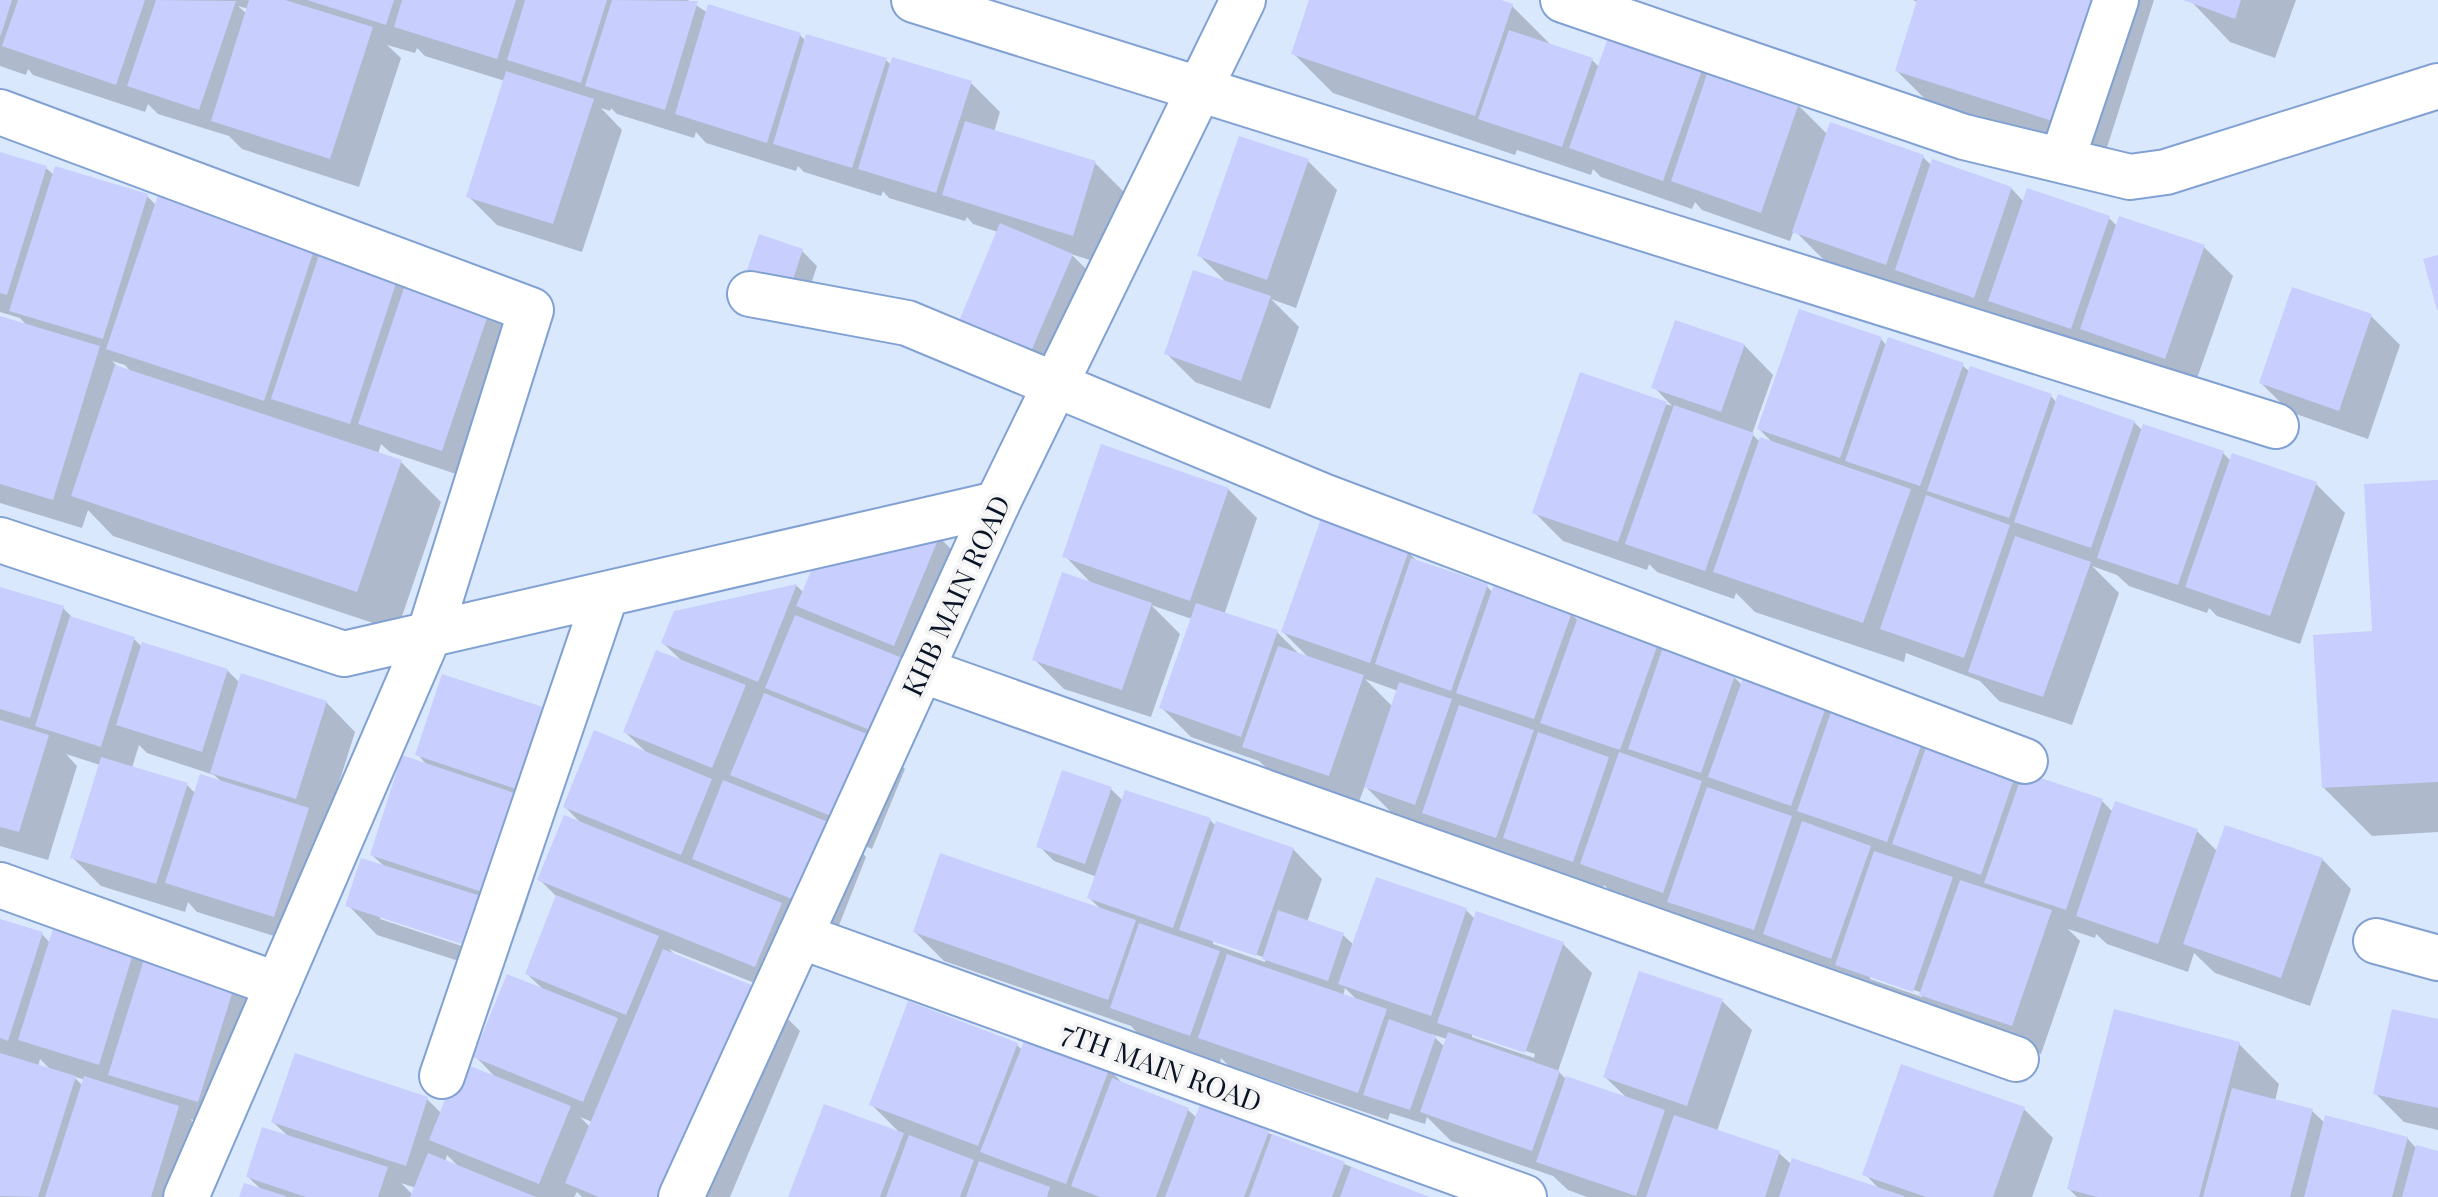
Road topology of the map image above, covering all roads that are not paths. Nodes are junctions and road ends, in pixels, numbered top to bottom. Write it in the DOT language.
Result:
graph roads {
  1 [pos="914,0"];
  2 [pos="1243,0"];
  3 [pos="1563,0"];
  4 [pos="2116,0"];
  5 [pos="1642,13"];
  6 [pos="2438,86"];
  7 [pos="1199,90"];
  8 [pos="0,112"];
  9 [pos="2062,160"];
  10 [pos="750,294"];
  11 [pos="1055,385"];
  12 [pos="2276,426"];
  13 [pos="997,504"];
  14 [pos="0,540"];
  15 [pos="606,594"];
  16 [pos="429,635"];
  17 [pos="921,670"];
  18 [pos="2025,761"];
  19 [pos="0,885"];
  20 [pos="800,936"];
  21 [pos="2376,941"];
  22 [pos="2438,958"];
  23 [pos="278,985"];
  24 [pos="2016,1059"];
  25 [pos="442,1076"];
  26 [pos="186,1197"];
  27 [pos="681,1197"];
  28 [pos="1524,1197"];
  1 -- 7 [label="street"];
  2 -- 7 [label="street, KHB MAIN ROAD"];
  3 -- 5 [label="street"];
  4 -- 9 [label="street"];
  5 -- 9 [label="street"];
  6 -- 9 [label="street"];
  7 -- 11 [label="street, KHB MAIN ROAD"];
  7 -- 12 [label="street"];
  8 -- 16 [label="street"];
  10 -- 11 [label="street"];
  11 -- 13 [label="street, KHB MAIN ROAD"];
  11 -- 18 [label="street"];
  13 -- 15 [label="street"];
  13 -- 17 [label="street, KHB MAIN ROAD"];
  14 -- 16 [label="street"];
  15 -- 16 [label="street"];
  15 -- 25 [label="street"];
  16 -- 23 [label="street"];
  17 -- 20 [label="street, KHB MAIN ROAD"];
  17 -- 24 [label="street"];
  19 -- 23 [label="street"];
  20 -- 27 [label="street, KHB MAIN ROAD"];
  20 -- 28 [label="street, 7TH MAIN ROAD"];
  21 -- 22 [label="street"];
  23 -- 26 [label="street"];
}
